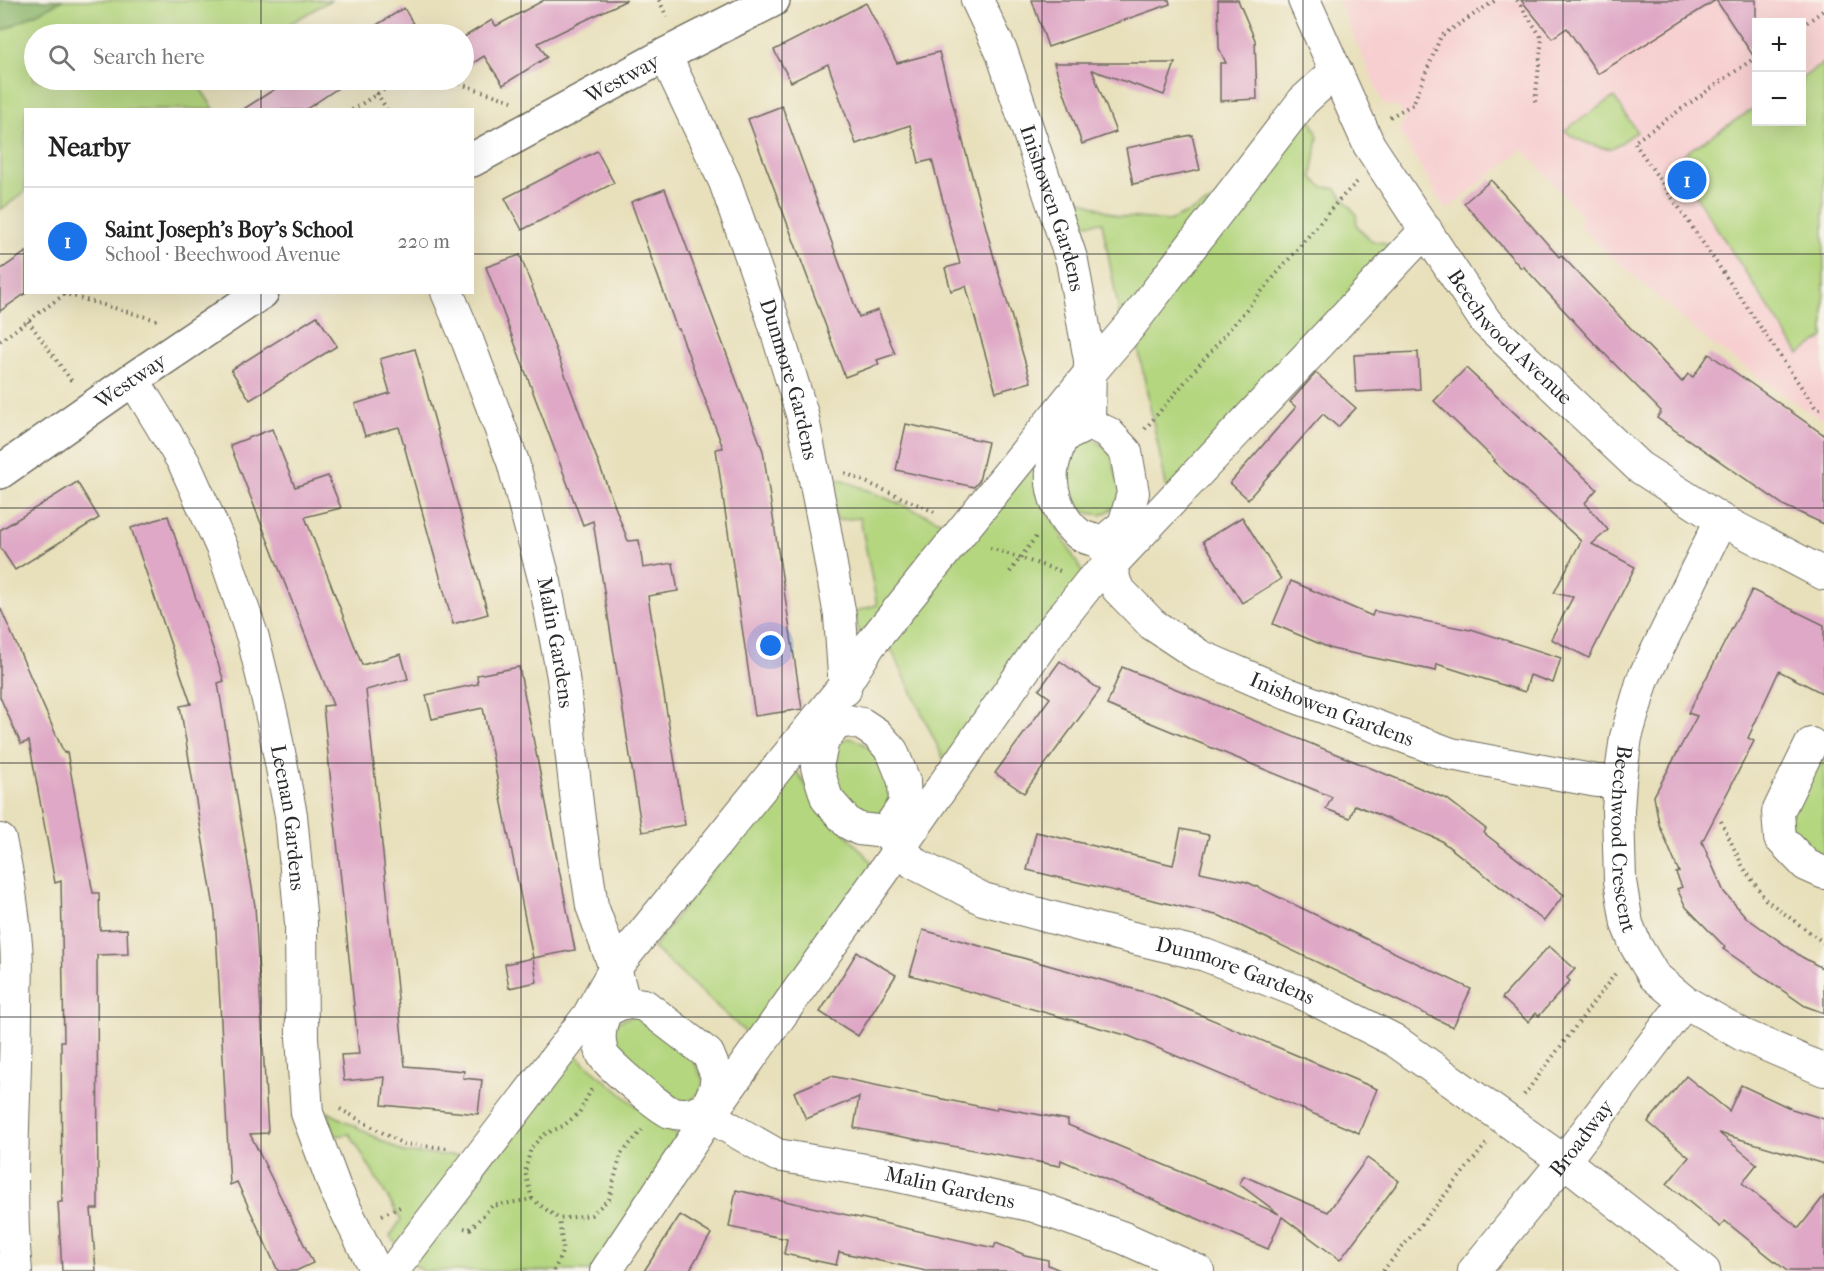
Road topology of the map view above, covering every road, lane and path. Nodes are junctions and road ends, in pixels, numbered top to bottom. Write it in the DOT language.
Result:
graph roads {
  1 [pos="659,0"];
  2 [pos="772,0"];
  3 [pos="977,0"];
  4 [pos="1304,0"];
  5 [pos="1496,0"];
  6 [pos="1517,0"];
  7 [pos="1824,10"];
  8 [pos="668,21"];
  9 [pos="1806,23"];
  10 [pos="665,55"];
  11 [pos="1752,60"];
  12 [pos="1336,71"];
  13 [pos="383,90"];
  14 [pos="378,93"];
  15 [pos="1535,102"];
  16 [pos="355,108"];
  17 [pos="386,108"];
  18 [pos="1362,129"];
  19 [pos="474,159"];
  20 [pos="1379,161"];
  21 [pos="1426,230"];
  22 [pos="259,294"];
  23 [pos="448,294"];
  24 [pos="28,321"];
  25 [pos="168,323"];
  26 [pos="0,341"];
  27 [pos="1089,374"];
  28 [pos="133,379"];
  29 [pos="76,387"];
  30 [pos="1824,411"];
  31 [pos="1089,424"];
  32 [pos="1126,453"];
  33 [pos="0,472"];
  34 [pos="1059,507"];
  35 [pos="1720,520"];
  36 [pos="1107,554"];
  37 [pos="1010,572"];
  38 [pos="1824,574"];
  39 [pos="844,686"];
  40 [pos="848,721"];
  41 [pos="1811,744"];
  42 [pos="1620,781"];
  43 [pos="1721,820"];
  44 [pos="0,840"];
  45 [pos="893,840"];
  46 [pos="1824,873"];
  47 [pos="1824,943"];
  48 [pos="615,968"];
  49 [pos="624,1002"];
  50 [pos="1685,1002"];
  51 [pos="603,1056"];
  52 [pos="1824,1070"];
  53 [pos="306,1089"];
  54 [pos="667,1111"];
  55 [pos="708,1111"];
  56 [pos="484,1152"];
  57 [pos="1564,1161"];
  58 [pos="532,1198"];
  59 [pos="432,1220"];
  60 [pos="559,1220"];
  61 [pos="354,1227"];
  62 [pos="16,1271"];
  63 [pos="376,1271"];
  64 [pos="391,1271"];
  65 [pos="554,1271"];
  66 [pos="606,1271"];
  67 [pos="1198,1271"];
  68 [pos="1474,1271"];
  69 [pos="1704,1271"];
  1 -- 8 [label="path"];
  2 -- 10 [label="street, Westway"];
  3 -- 27 [label="street, Inishowen Gardens"];
  4 -- 12 [label="street, Beechwood Avenue"];
  5 -- 18 [label="path"];
  6 -- 15 [label="path"];
  7 -- 9 [label="path"];
  10 -- 19 [label="street, Westway"];
  10 -- 39 [label="street, Dunmore Gardens"];
  11 -- 30 [label="path"];
  12 -- 18 [label="street, Beechwood Avenue"];
  12 -- 27 [label="street"];
  13 -- 14 [label="path"];
  14 -- 16 [label="path"];
  14 -- 17 [label="path"];
  18 -- 20 [label="street, Beechwood Avenue"];
  20 -- 21 [label="street, Beechwood Avenue"];
  20 -- 32 [label="path"];
  21 -- 35 [label="street, Beechwood Avenue"];
  21 -- 36 [label="street"];
  22 -- 28 [label="street, Westway"];
  23 -- 48 [label="street, Malin Gardens"];
  24 -- 25 [label="path"];
  24 -- 26 [label="path"];
  24 -- 29 [label="path"];
  27 -- 31 [label="street, Inishowen Gardens"];
  27 -- 39 [label="street"];
  28 -- 33 [label="street, Westway"];
  28 -- 53 [label="street, Leenan Gardens"];
  31 -- 32 [label="street"];
  31 -- 34 [label="street"];
  32 -- 36 [label="street"];
  34 -- 36 [label="street"];
  34 -- 37 [label="path"];
  35 -- 38 [label="street, Beechwood Avenue"];
  35 -- 42 [label="street, Beechwood Crescent"];
  36 -- 42 [label="street, Inishowen Gardens"];
  36 -- 45 [label="street"];
  39 -- 40 [label="street, Dunmore Gardens"];
  39 -- 48 [label="street"];
  40 -- 45 [label="street"];
  40 -- 45 [label="street"];
  41 -- 46 [label="street"];
  42 -- 50 [label="street, Beechwood Crescent"];
  43 -- 47 [label="path"];
  44 -- 62 [label="street"];
  45 -- 55 [label="street"];
  45 -- 57 [label="street, Dunmore Gardens"];
  48 -- 49 [label="street, Malin Gardens"];
  48 -- 56 [label="street"];
  49 -- 51 [label="street"];
  49 -- 55 [label="street"];
  50 -- 52 [label="street, Beechwood Crescent"];
  50 -- 57 [label="street, Broadway"];
  51 -- 54 [label="street"];
  51 -- 58 [label="path"];
  53 -- 56 [label="path"];
  53 -- 61 [label="street, Leenan Gardens"];
  54 -- 55 [label="street"];
  54 -- 60 [label="path"];
  55 -- 66 [label="street"];
  55 -- 67 [label="street, Malin Gardens"];
  56 -- 59 [label="street"];
  57 -- 68 [label="street, Broadway"];
  57 -- 69 [label="street, Dunmore Gardens"];
  58 -- 59 [label="path"];
  58 -- 60 [label="path"];
  59 -- 61 [label="path"];
  59 -- 64 [label="street"];
  60 -- 65 [label="path"];
  61 -- 63 [label="street, Leenan Gardens"];
}
